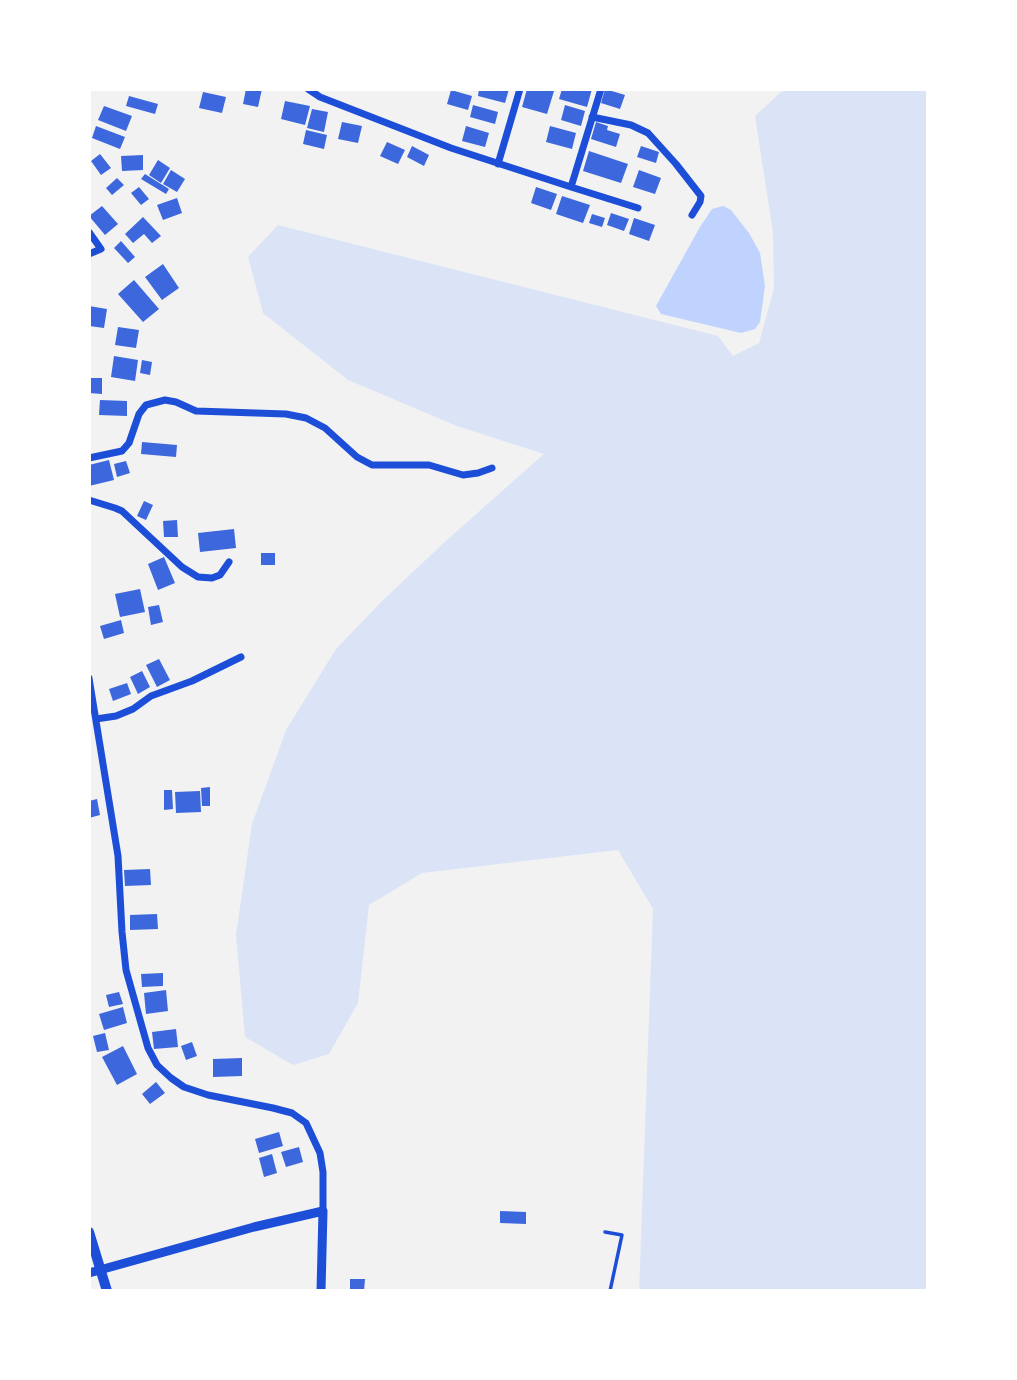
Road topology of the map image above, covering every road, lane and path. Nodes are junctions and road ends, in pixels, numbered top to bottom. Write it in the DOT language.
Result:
graph roads {
  1 [pos="308,89"];
  2 [pos="520,89"];
  3 [pos="601,89"];
  4 [pos="592,117"];
  5 [pos="498,164"];
  6 [pos="571,187"];
  7 [pos="638,208"];
  8 [pos="692,215"];
  9 [pos="89,232"];
  10 [pos="89,254"];
  11 [pos="89,458"];
  12 [pos="492,467"];
  13 [pos="89,500"];
  14 [pos="229,562"];
  15 [pos="241,657"];
  16 [pos="89,677"];
  17 [pos="96,719"];
  18 [pos="323,1211"];
  19 [pos="89,1232"];
  20 [pos="605,1232"];
  21 [pos="95,1272"];
  22 [pos="107,1291"];
  23 [pos="321,1291"];
  24 [pos="610,1291"];
  1 -- 5 [label="street"];
  2 -- 5 [label="street"];
  3 -- 4 [label="street"];
  4 -- 6 [label="street"];
  4 -- 8 [label="street"];
  5 -- 6 [label="street"];
  6 -- 7 [label="street"];
  9 -- 10 [label="street"];
  11 -- 12 [label="street"];
  13 -- 14 [label="street"];
  15 -- 17 [label="street"];
  16 -- 17 [label="street"];
  17 -- 18 [label="street"];
  18 -- 21 [label="street"];
  18 -- 23 [label="street"];
  19 -- 21 [label="main road"];
  20 -- 24 [label="lane"];
  21 -- 22 [label="main road"];
}
